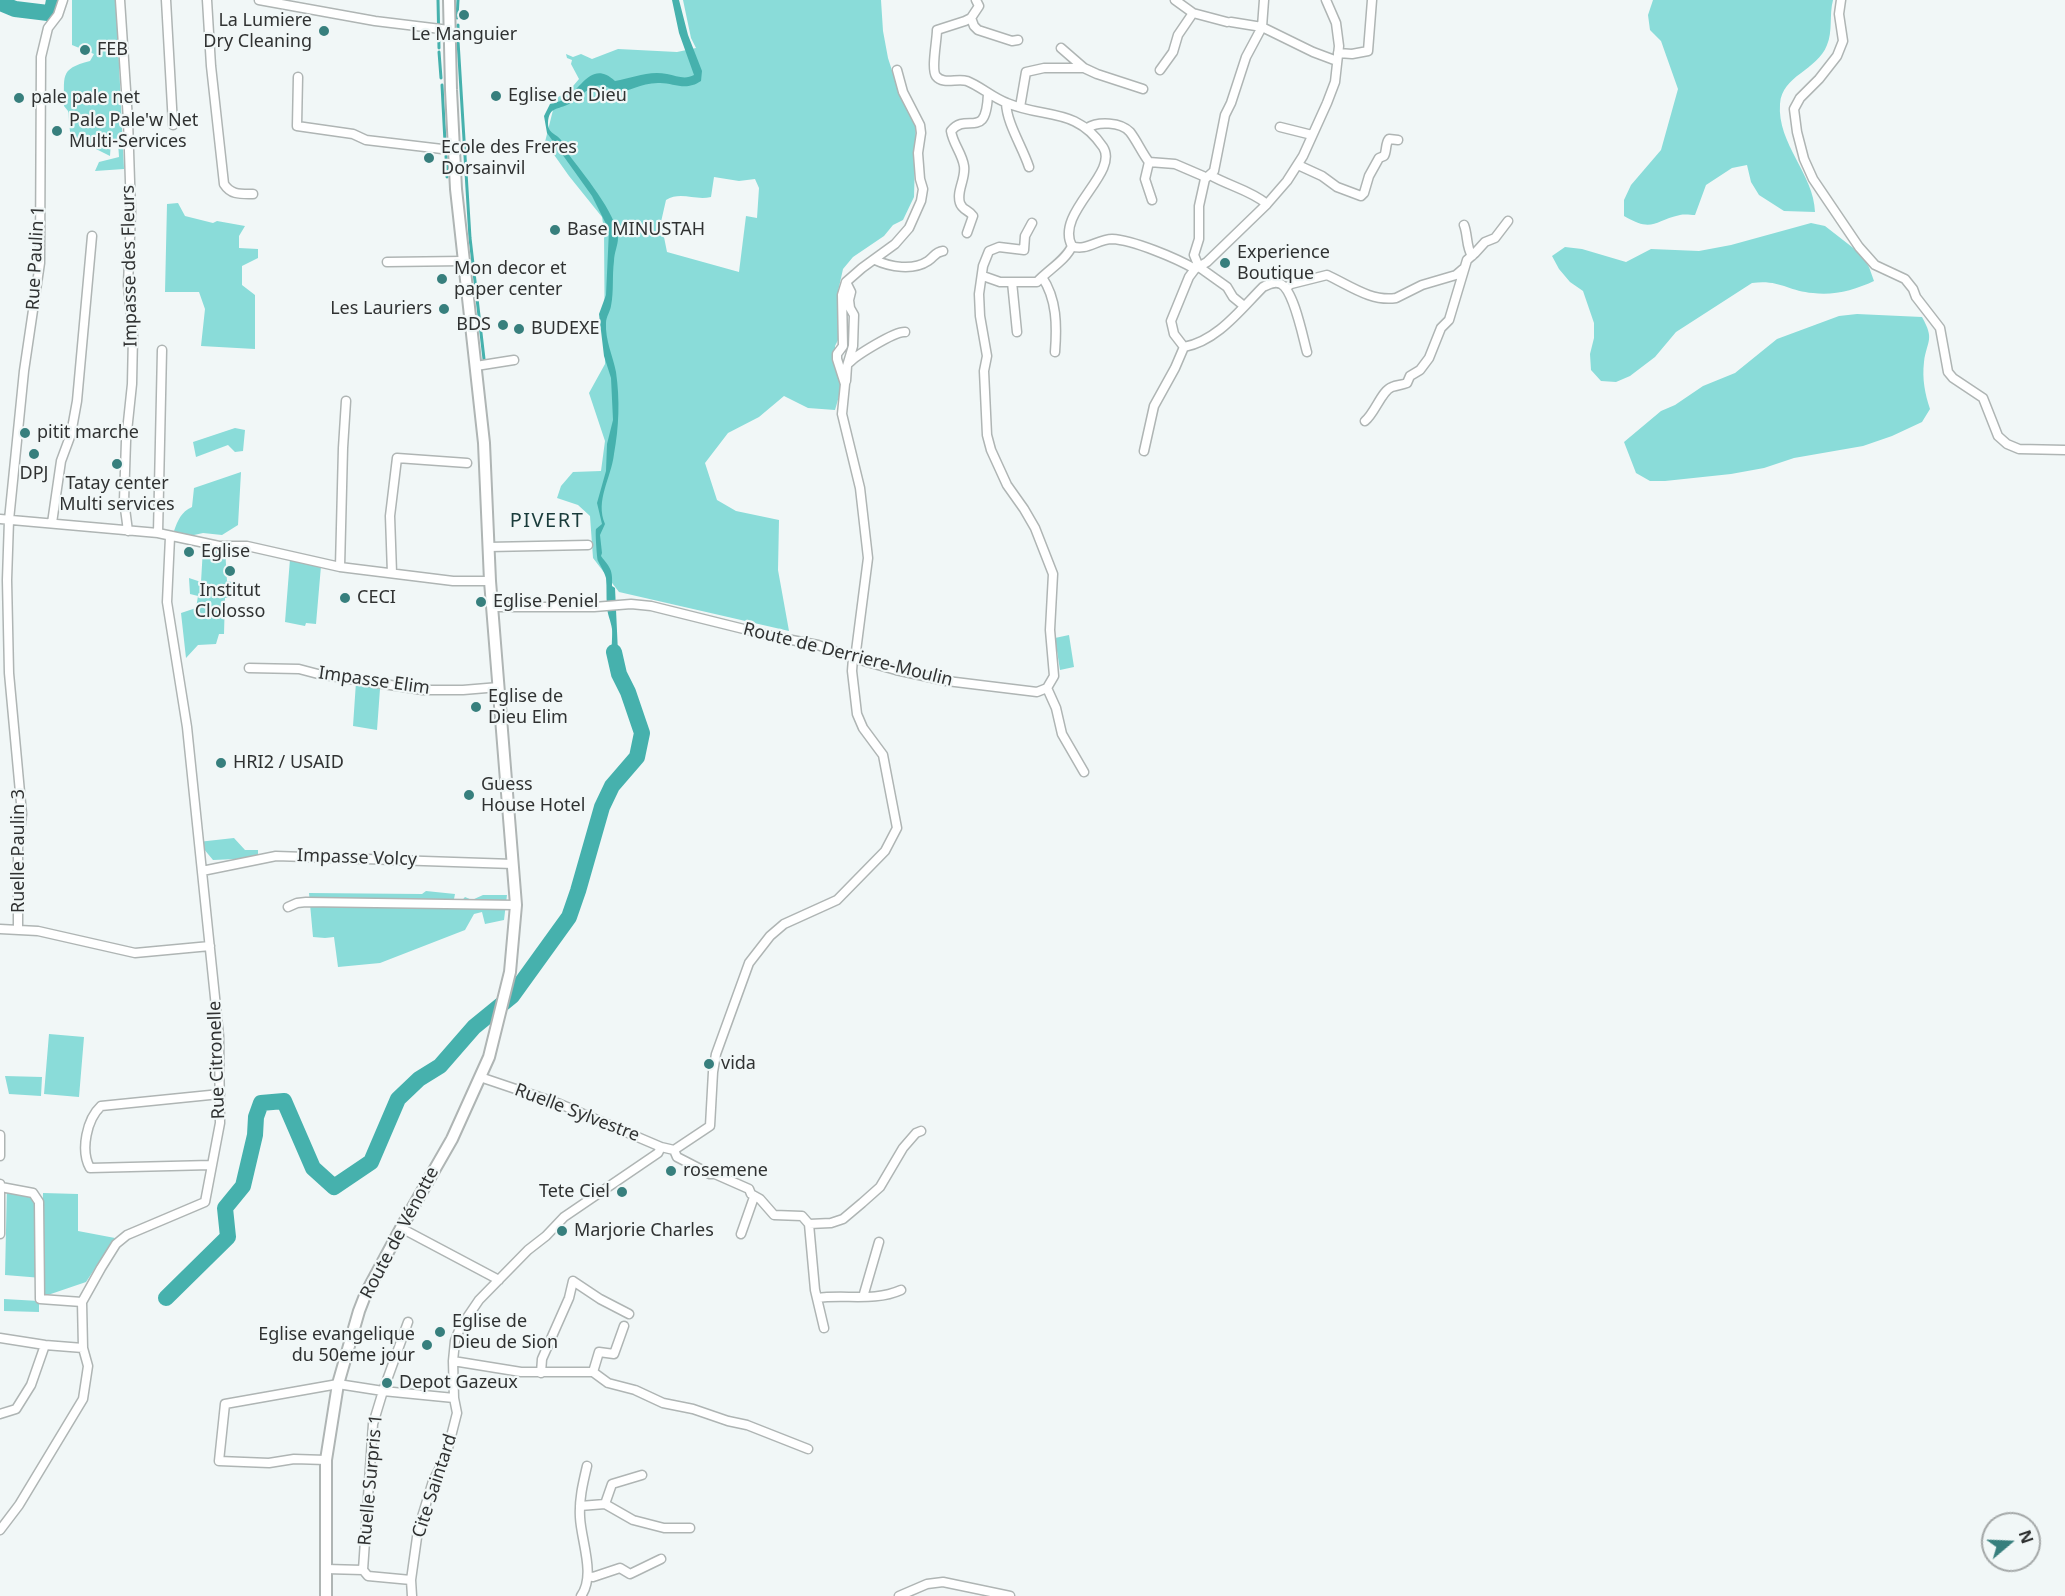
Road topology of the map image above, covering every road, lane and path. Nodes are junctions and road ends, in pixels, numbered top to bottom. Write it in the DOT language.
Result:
graph roads {
  1 [pos="63,0"];
  2 [pos="120,0"];
  3 [pos="166,0"];
  4 [pos="207,0"];
  5 [pos="260,0"];
  6 [pos="449,0"];
  7 [pos="976,0"];
  8 [pos="1175,0"];
  9 [pos="1264,0"];
  10 [pos="1326,0"];
  11 [pos="1372,0"];
  12 [pos="1841,0"];
  13 [pos="1193,13"];
  14 [pos="971,18"];
  15 [pos="1262,27"];
  16 [pos="442,30"];
  17 [pos="1018,40"];
  18 [pos="1061,48"];
  19 [pos="1337,57"];
  20 [pos="1084,68"];
  21 [pos="897,70"];
  22 [pos="1160,70"];
  23 [pos="298,77"];
  24 [pos="1143,88"];
  25 [pos="987,94"];
  26 [pos="1006,103"];
  27 [pos="1020,107"];
  28 [pos="173,125"];
  29 [pos="1280,127"];
  30 [pos="1087,128"];
  31 [pos="1312,135"];
  32 [pos="1398,140"];
  33 [pos="453,149"];
  34 [pos="1149,162"];
  35 [pos="1298,165"];
  36 [pos="1029,167"];
  37 [pos="1207,177"];
  38 [pos="253,194"];
  39 [pos="1152,200"];
  40 [pos="1267,204"];
  41 [pos="1508,221"];
  42 [pos="1032,223"];
  43 [pos="1464,225"];
  44 [pos="967,232"];
  45 [pos="92,236"];
  46 [pos="1072,246"];
  47 [pos="943,251"];
  48 [pos="1472,256"];
  49 [pos="875,260"];
  50 [pos="463,261"];
  51 [pos="387,262"];
  52 [pos="1197,268"];
  53 [pos="1463,268"];
  54 [pos="983,276"];
  55 [pos="1042,277"];
  56 [pos="846,282"];
  57 [pos="1012,282"];
  58 [pos="1286,288"];
  59 [pos="1244,306"];
  60 [pos="905,332"];
  61 [pos="1017,332"];
  62 [pos="1184,347"];
  63 [pos="162,350"];
  64 [pos="1055,352"];
  65 [pos="1306,352"];
  66 [pos="514,360"];
  67 [pos="476,366"];
  68 [pos="847,366"];
  69 [pos="845,384"];
  70 [pos="346,401"];
  71 [pos="1365,421"];
  72 [pos="2065,450"];
  73 [pos="1144,451"];
  74 [pos="467,463"];
  75 [pos="4,519"];
  76 [pos="52,524"];
  77 [pos="129,531"];
  78 [pos="158,533"];
  79 [pos="170,537"];
  80 [pos="588,545"];
  81 [pos="488,547"];
  82 [pos="340,567"];
  83 [pos="392,573"];
  84 [pos="490,581"];
  85 [pos="492,607"];
  86 [pos="854,659"];
  87 [pos="249,668"];
  88 [pos="499,687"];
  89 [pos="1047,688"];
  90 [pos="1084,772"];
  91 [pos="513,864"];
  92 [pos="202,870"];
  93 [pos="516,905"];
  94 [pos="288,908"];
  95 [pos="0,929"];
  96 [pos="18,930"];
  97 [pos="210,946"];
  98 [pos="480,1077"];
  99 [pos="220,1094"];
  100 [pos="921,1131"];
  101 [pos="0,1134"];
  102 [pos="661,1147"];
  103 [pos="674,1150"];
  104 [pos="0,1156"];
  105 [pos="211,1165"];
  106 [pos="0,1185"];
  107 [pos="754,1197"];
  108 [pos="0,1217"];
  109 [pos="809,1224"];
  110 [pos="400,1228"];
  111 [pos="0,1234"];
  112 [pos="741,1234"];
  113 [pos="879,1242"];
  114 [pos="499,1280"];
  115 [pos="901,1290"];
  116 [pos="863,1297"];
  117 [pos="817,1298"];
  118 [pos="82,1302"];
  119 [pos="629,1314"];
  120 [pos="408,1322"];
  121 [pos="624,1326"];
  122 [pos="824,1328"];
  123 [pos="0,1338"];
  124 [pos="45,1345"];
  125 [pos="83,1348"];
  126 [pos="453,1361"];
  127 [pos="541,1372"];
  128 [pos="593,1372"];
  129 [pos="338,1384"];
  130 [pos="382,1391"];
  131 [pos="454,1398"];
  132 [pos="0,1414"];
  133 [pos="808,1449"];
  134 [pos="326,1460"];
  135 [pos="587,1466"];
  136 [pos="642,1475"];
  137 [pos="605,1504"];
  138 [pos="580,1506"];
  139 [pos="690,1527"];
  140 [pos="0,1530"];
  141 [pos="662,1559"];
  142 [pos="326,1569"];
  143 [pos="363,1570"];
  144 [pos="588,1576"];
  145 [pos="411,1580"];
  146 [pos="326,1596"];
  147 [pos="412,1596"];
  148 [pos="581,1596"];
  149 [pos="899,1596"];
  150 [pos="1010,1596"];
  1 -- 75 [label="street, Rue Paulin 1"];
  2 -- 77 [label="street, Impasse des Fleurs"];
  3 -- 28 [label="street"];
  4 -- 38 [label="street"];
  5 -- 16 [label="street"];
  6 -- 16 [label="street, Route de Vénotte"];
  7 -- 14 [label="street"];
  8 -- 13 [label="street"];
  9 -- 15 [label="street"];
  10 -- 19 [label="street"];
  11 -- 19 [label="street"];
  12 -- 72 [label="street"];
  13 -- 15 [label="street"];
  13 -- 22 [label="street"];
  14 -- 17 [label="street"];
  14 -- 25 [label="street"];
  15 -- 19 [label="street"];
  15 -- 37 [label="street"];
  16 -- 33 [label="street, Route de Vénotte"];
  18 -- 20 [label="street"];
  19 -- 31 [label="street"];
  20 -- 24 [label="street"];
  20 -- 27 [label="street"];
  21 -- 49 [label="street"];
  23 -- 33 [label="street"];
  25 -- 26 [label="street"];
  25 -- 44 [label="street"];
  26 -- 27 [label="street"];
  26 -- 36 [label="street"];
  27 -- 30 [label="street"];
  29 -- 31 [label="street"];
  30 -- 34 [label="street"];
  30 -- 46 [label="street"];
  31 -- 35 [label="street"];
  32 -- 35 [label="street"];
  33 -- 50 [label="street, Route de Vénotte"];
  34 -- 37 [label="street"];
  34 -- 39 [label="street"];
  35 -- 40 [label="street"];
  37 -- 40 [label="street"];
  37 -- 52 [label="street"];
  40 -- 52 [label="street"];
  41 -- 48 [label="street"];
  42 -- 54 [label="street"];
  43 -- 48 [label="street"];
  45 -- 76 [label="street"];
  46 -- 52 [label="street"];
  46 -- 55 [label="street"];
  47 -- 49 [label="street"];
  48 -- 53 [label="street"];
  49 -- 56 [label="street"];
  50 -- 51 [label="street"];
  50 -- 67 [label="street, Route de Vénotte"];
  52 -- 59 [label="street"];
  52 -- 62 [label="street"];
  53 -- 58 [label="street"];
  53 -- 71 [label="street"];
  54 -- 57 [label="street"];
  54 -- 89 [label="street"];
  55 -- 57 [label="street"];
  55 -- 64 [label="street"];
  56 -- 68 [label="street"];
  56 -- 69 [label="street"];
  57 -- 61 [label="street"];
  58 -- 59 [label="street"];
  58 -- 65 [label="street"];
  59 -- 62 [label="street"];
  60 -- 68 [label="street"];
  62 -- 73 [label="street"];
  63 -- 78 [label="street"];
  66 -- 67 [label="street"];
  67 -- 81 [label="street, Route de Vénotte"];
  68 -- 69 [label="street"];
  69 -- 86 [label="street"];
  70 -- 82 [label="street"];
  74 -- 83 [label="street"];
  75 -- 76 [label="street"];
  75 -- 96 [label="street, Ruelle Paulin 3"];
  76 -- 77 [label="street"];
  77 -- 78 [label="street"];
  78 -- 79 [label="street"];
  79 -- 82 [label="street"];
  79 -- 92 [label="street, Rue Citronelle"];
  80 -- 81 [label="street"];
  81 -- 84 [label="street, Route de Vénotte"];
  82 -- 83 [label="street"];
  83 -- 84 [label="street"];
  84 -- 85 [label="street, Route de Vénotte"];
  85 -- 86 [label="street, Route de Derriere-Moulin"];
  85 -- 88 [label="street, Route de Vénotte"];
  86 -- 89 [label="street, Route de Derriere-Moulin"];
  86 -- 103 [label="street"];
  87 -- 88 [label="street, Impasse Elim"];
  88 -- 91 [label="street, Route de Vénotte"];
  89 -- 90 [label="street"];
  91 -- 92 [label="street, Impasse Volcy"];
  91 -- 93 [label="street, Route de Vénotte"];
  92 -- 97 [label="street, Rue Citronelle"];
  93 -- 94 [label="street"];
  93 -- 98 [label="street, Route de Vénotte"];
  95 -- 96 [label="street"];
  96 -- 97 [label="street"];
  97 -- 99 [label="street, Rue Citronelle"];
  98 -- 102 [label="street, Ruelle Sylvestre"];
  98 -- 110 [label="street, Route de Vénotte"];
  99 -- 105 [label="street, Rue Citronelle"];
  99 -- 105 [label="street"];
  100 -- 109 [label="street"];
  101 -- 104 [label="street"];
  102 -- 103 [label="street, Ruelle Sylvestre"];
  102 -- 114 [label="street, Cite Saintard"];
  103 -- 107 [label="street"];
  105 -- 118 [label="street, Rue Citronelle"];
  106 -- 108 [label="street"];
  106 -- 118 [label="street"];
  107 -- 109 [label="street"];
  107 -- 112 [label="street"];
  108 -- 111 [label="street"];
  109 -- 117 [label="street"];
  110 -- 114 [label="street"];
  110 -- 129 [label="street, Route de Vénotte"];
  113 -- 116 [label="street"];
  114 -- 126 [label="street, Cite Saintard"];
  115 -- 116 [label="street"];
  116 -- 117 [label="street"];
  117 -- 122 [label="street"];
  118 -- 125 [label="street"];
  119 -- 127 [label="street"];
  120 -- 130 [label="street, Ruelle Surpris 1"];
  121 -- 128 [label="street"];
  123 -- 124 [label="street"];
  124 -- 125 [label="street"];
  124 -- 132 [label="street"];
  125 -- 140 [label="street"];
  126 -- 127 [label="street"];
  126 -- 131 [label="street, Cite Saintard"];
  127 -- 128 [label="street"];
  128 -- 133 [label="street"];
  129 -- 130 [label="street, Ruelle Surpris 1"];
  129 -- 134 [label="street, Route de Vénotte"];
  129 -- 134 [label="street, Ruelle Surpris 1"];
  130 -- 131 [label="street, Ruelle Surpris 1"];
  130 -- 143 [label="street, Ruelle Surpris 1"];
  131 -- 145 [label="street, Cite Saintard"];
  134 -- 142 [label="street, Route de Vénotte"];
  135 -- 138 [label="street"];
  136 -- 137 [label="street"];
  137 -- 138 [label="street"];
  137 -- 139 [label="street"];
  138 -- 144 [label="street"];
  141 -- 144 [label="street"];
  142 -- 143 [label="street"];
  142 -- 146 [label="street, Route de Vénotte"];
  143 -- 145 [label="street"];
  144 -- 148 [label="street"];
  145 -- 147 [label="street, Cite Saintard"];
  149 -- 150 [label="street"];
}
